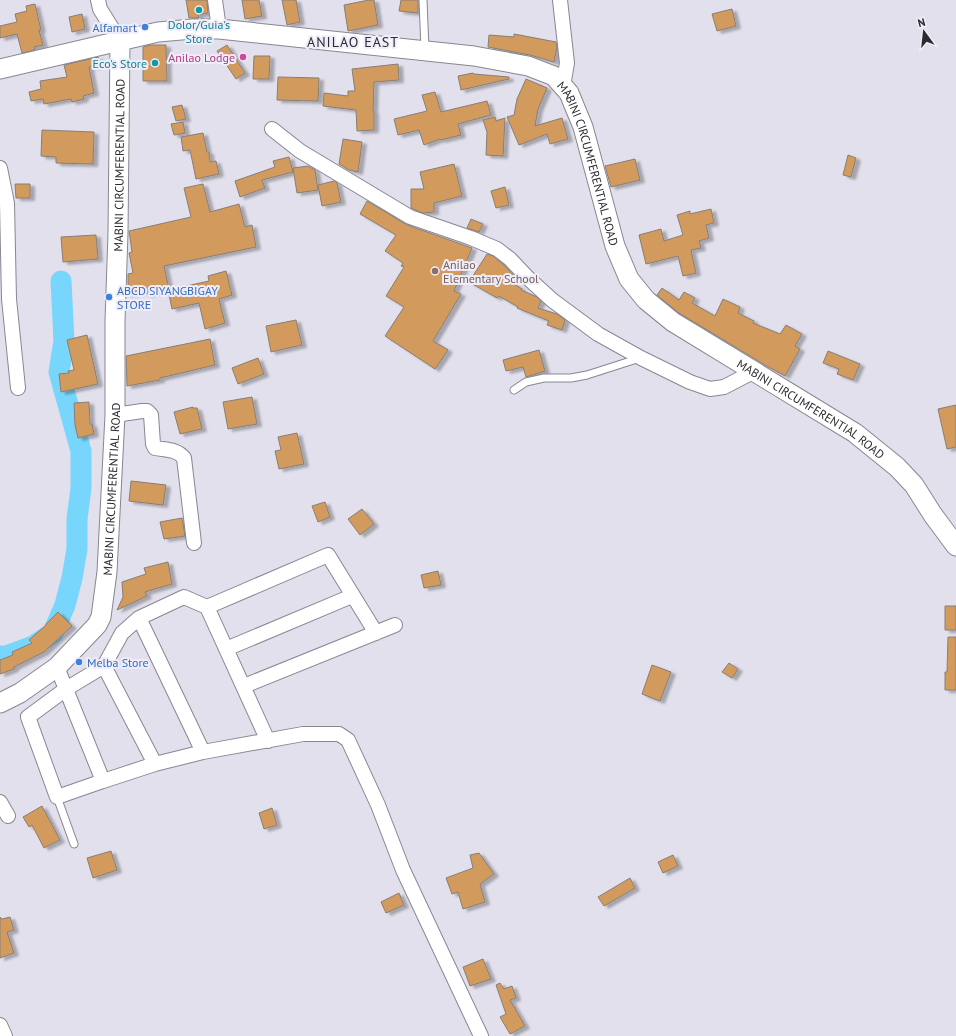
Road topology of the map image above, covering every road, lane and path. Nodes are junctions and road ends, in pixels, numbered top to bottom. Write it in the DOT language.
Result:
graph roads {
  1 [pos="98,0"];
  2 [pos="215,0"];
  3 [pos="423,0"];
  4 [pos="560,0"];
  5 [pos="219,29"];
  6 [pos="120,41"];
  7 [pos="425,51"];
  8 [pos="0,69"];
  9 [pos="562,86"];
  10 [pos="272,129"];
  11 [pos="0,168"];
  12 [pos="641,358"];
  13 [pos="753,372"];
  14 [pos="18,388"];
  15 [pos="514,390"];
  16 [pos="115,415"];
  17 [pos="194,543"];
  18 [pos="956,546"];
  19 [pos="352,596"];
  20 [pos="207,607"];
  21 [pos="139,618"];
  22 [pos="395,626"];
  23 [pos="376,633"];
  24 [pos="226,648"];
  25 [pos="104,666"];
  26 [pos="57,667"];
  27 [pos="244,686"];
  28 [pos="66,689"];
  29 [pos="0,703"];
  30 [pos="268,741"];
  31 [pos="203,752"];
  32 [pos="155,764"];
  33 [pos="103,781"];
  34 [pos="57,797"];
  35 [pos="0,802"];
  36 [pos="8,816"];
  37 [pos="74,844"];
  38 [pos="0,1025"];
  39 [pos="5,1036"];
  40 [pos="481,1036"];
  1 -- 6 [label="street"];
  2 -- 5 [label="street"];
  3 -- 7 [label="lane"];
  4 -- 9 [label="street"];
  5 -- 6 [label="main road, MABINI CIRCUMFERENTIAL ROAD"];
  5 -- 7 [label="main road, MABINI CIRCUMFERENTIAL ROAD"];
  6 -- 8 [label="main road"];
  6 -- 16 [label="main road, MABINI CIRCUMFERENTIAL ROAD"];
  7 -- 9 [label="main road, MABINI CIRCUMFERENTIAL ROAD"];
  9 -- 13 [label="main road, MABINI CIRCUMFERENTIAL ROAD"];
  10 -- 12 [label="street"];
  11 -- 14 [label="street"];
  12 -- 13 [label="street"];
  12 -- 15 [label="lane"];
  13 -- 18 [label="main road, MABINI CIRCUMFERENTIAL ROAD"];
  16 -- 17 [label="street"];
  16 -- 26 [label="main road, MABINI CIRCUMFERENTIAL ROAD"];
  19 -- 20 [label="street"];
  19 -- 23 [label="street"];
  19 -- 24 [label="street"];
  20 -- 21 [label="street"];
  20 -- 24 [label="street"];
  21 -- 25 [label="street"];
  21 -- 31 [label="street"];
  22 -- 23 [label="street"];
  23 -- 27 [label="street"];
  24 -- 27 [label="street"];
  25 -- 28 [label="street"];
  25 -- 32 [label="street"];
  26 -- 28 [label="street"];
  26 -- 29 [label="main road, MABINI CIRCUMFERENTIAL ROAD"];
  27 -- 30 [label="street"];
  28 -- 33 [label="street"];
  28 -- 34 [label="street"];
  30 -- 31 [label="street"];
  30 -- 40 [label="street"];
  31 -- 32 [label="street"];
  32 -- 33 [label="street"];
  33 -- 34 [label="street"];
  34 -- 37 [label="lane"];
  35 -- 36 [label="street"];
  38 -- 39 [label="street"];
}
